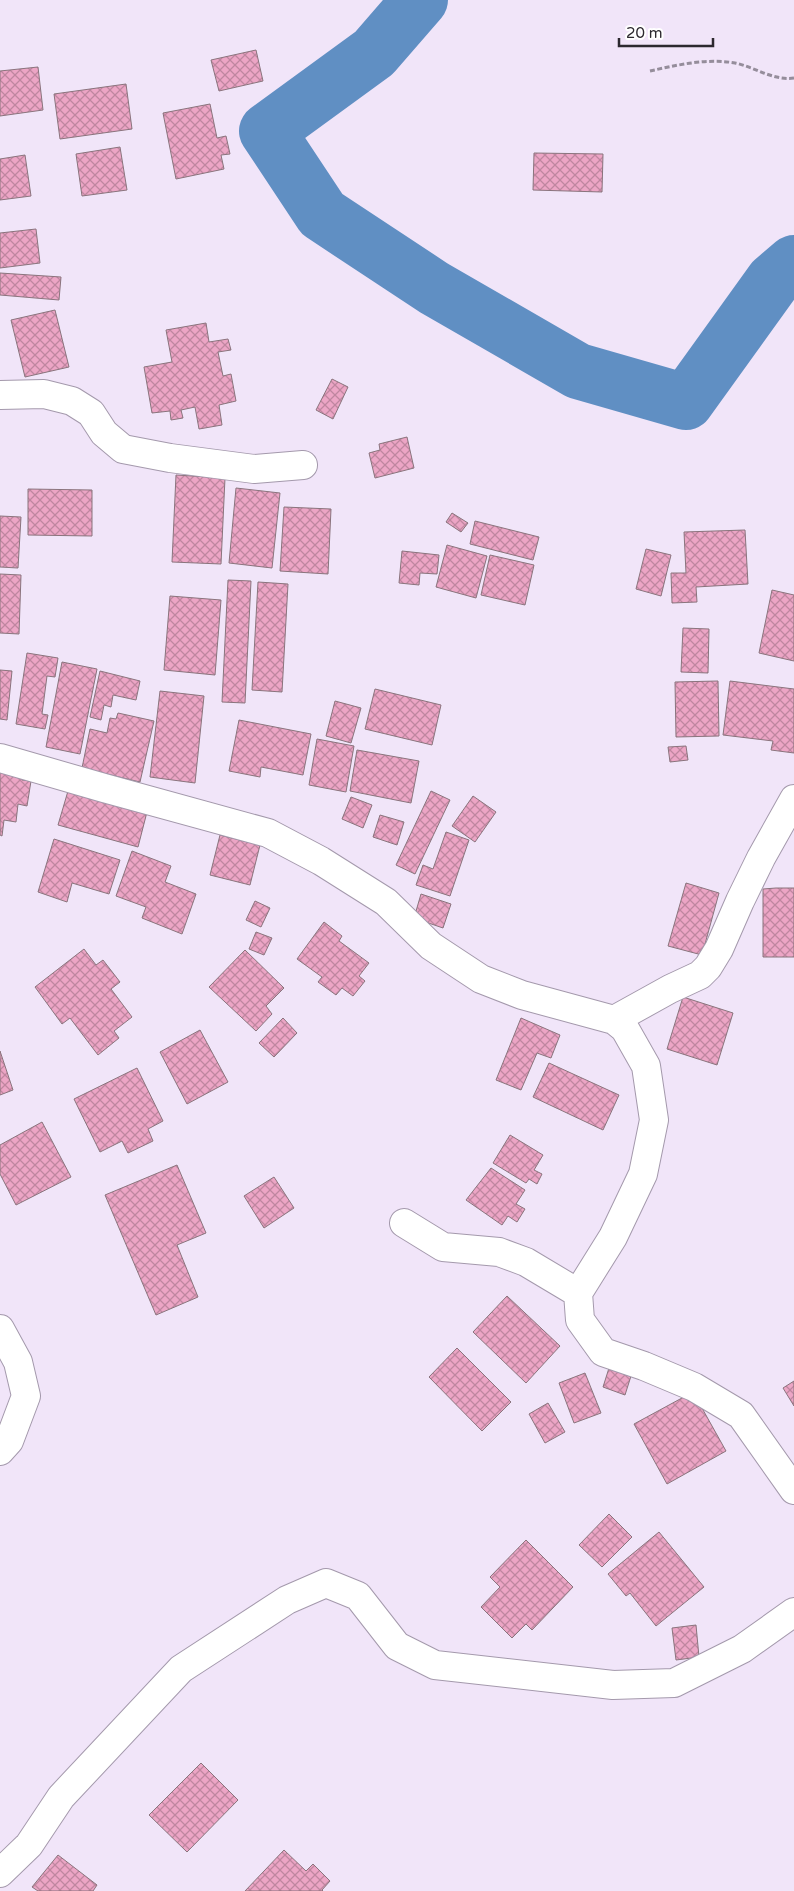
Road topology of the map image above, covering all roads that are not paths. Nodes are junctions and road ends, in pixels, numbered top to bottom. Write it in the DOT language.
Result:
graph roads {
  1 [pos="0,395"];
  2 [pos="303,465"];
  3 [pos="0,758"];
  4 [pos="794,799"];
  5 [pos="614,1020"];
  6 [pos="404,1223"];
  7 [pos="578,1293"];
  8 [pos="0,1329"];
  9 [pos="0,1450"];
  10 [pos="794,1490"];
  11 [pos="794,1612"];
  12 [pos="0,1873"];
  1 -- 2 [label="street"];
  3 -- 5 [label="street"];
  4 -- 5 [label="street"];
  5 -- 7 [label="street"];
  6 -- 7 [label="street"];
  7 -- 10 [label="street"];
  8 -- 9 [label="street"];
  11 -- 12 [label="street"];
}
